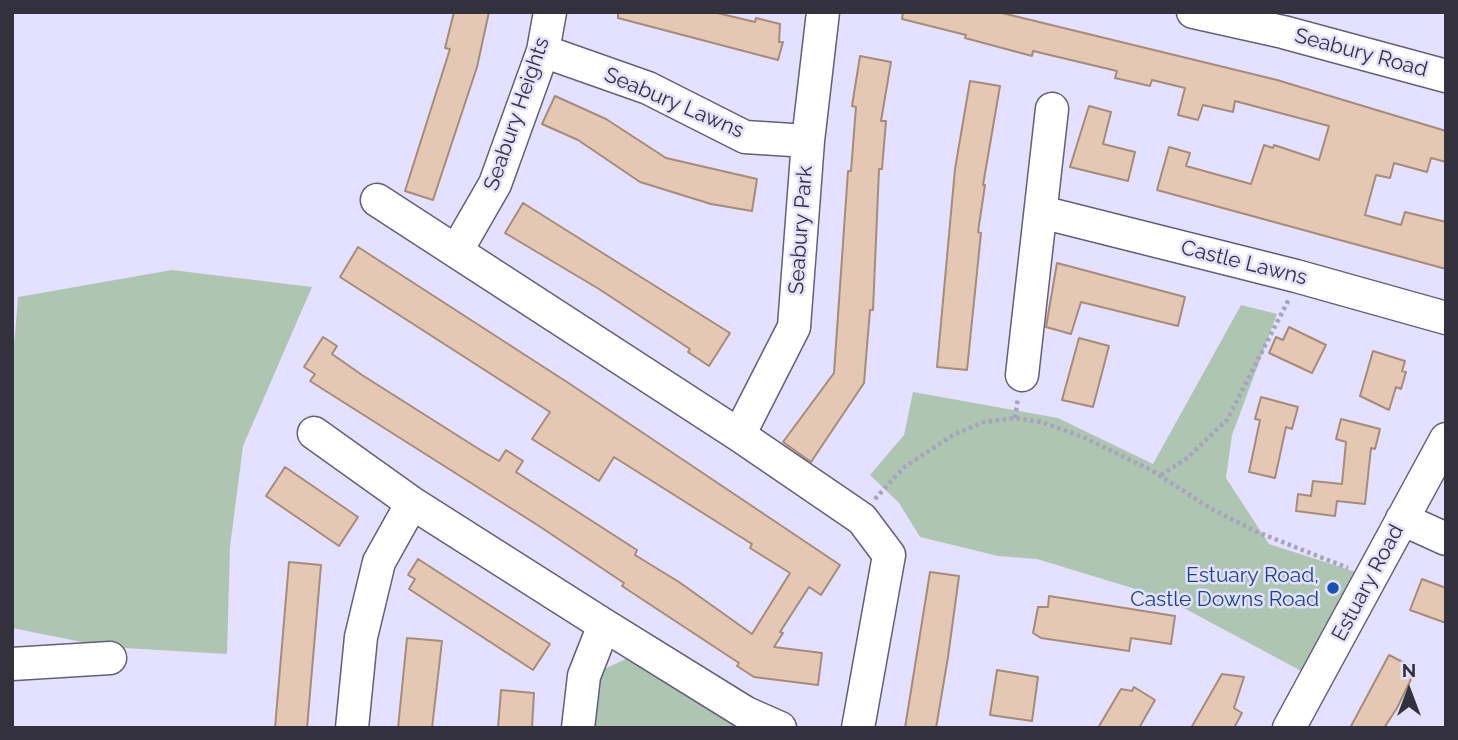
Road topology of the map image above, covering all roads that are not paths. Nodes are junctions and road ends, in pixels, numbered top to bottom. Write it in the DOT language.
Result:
graph roads {
  1 [pos="550,12"];
  2 [pos="823,12"];
  3 [pos="1193,12"];
  4 [pos="1286,22"];
  5 [pos="542,51"];
  6 [pos="1446,76"];
  7 [pos="1052,109"];
  8 [pos="808,141"];
  9 [pos="377,200"];
  10 [pos="1041,212"];
  11 [pos="457,250"];
  12 [pos="1446,318"];
  13 [pos="1023,375"];
  14 [pos="314,433"];
  15 [pos="739,435"];
  16 [pos="1446,439"];
  17 [pos="412,503"];
  18 [pos="1402,519"];
  19 [pos="1446,539"];
  20 [pos="604,625"];
  21 [pos="110,658"];
  22 [pos="12,664"];
  23 [pos="352,728"];
  24 [pos="578,728"];
  25 [pos="780,728"];
  26 [pos="858,728"];
  27 [pos="1289,728"];
  1 -- 5 [label="street, Seabury Heights"];
  2 -- 8 [label="street, Seabury Park"];
  3 -- 4 [label="street, Seabury Road"];
  4 -- 6 [label="street, Seabury Road"];
  5 -- 8 [label="street, Seabury Lawns"];
  5 -- 11 [label="street, Seabury Heights"];
  7 -- 10 [label="street"];
  8 -- 15 [label="street, Seabury Park"];
  9 -- 11 [label="street"];
  10 -- 12 [label="street, Castle Lawns"];
  10 -- 13 [label="street"];
  11 -- 15 [label="street"];
  14 -- 17 [label="street"];
  15 -- 26 [label="street"];
  16 -- 18 [label="street, Estuary Road"];
  17 -- 20 [label="street"];
  17 -- 23 [label="street"];
  18 -- 19 [label="street"];
  18 -- 27 [label="street, Estuary Road"];
  20 -- 24 [label="street"];
  20 -- 25 [label="street"];
  21 -- 22 [label="street"];
}
